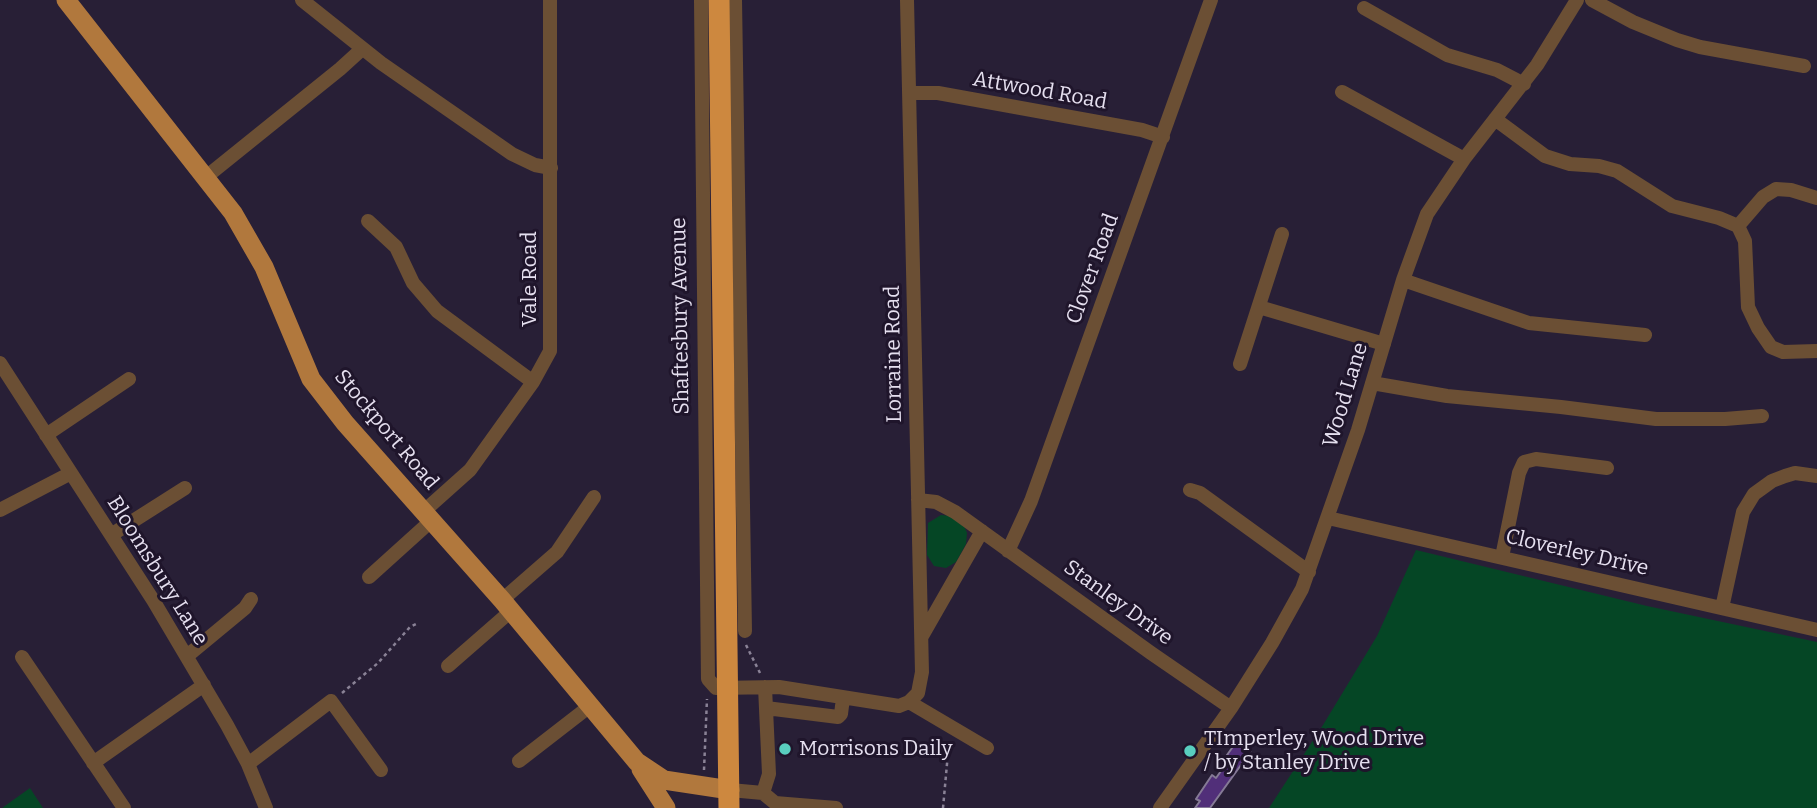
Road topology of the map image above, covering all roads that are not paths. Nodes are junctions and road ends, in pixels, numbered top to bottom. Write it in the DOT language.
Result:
graph roads {
  1 [pos="66,0"];
  2 [pos="302,0"];
  3 [pos="550,0"];
  4 [pos="701,0"];
  5 [pos="719,0"];
  6 [pos="735,0"];
  7 [pos="907,0"];
  8 [pos="1212,0"];
  9 [pos="1577,0"];
  10 [pos="1592,0"];
  11 [pos="1365,7"];
  12 [pos="362,49"];
  13 [pos="1804,66"];
  14 [pos="1524,84"];
  15 [pos="1342,92"];
  16 [pos="909,93"];
  17 [pos="1495,119"];
  18 [pos="1163,137"];
  19 [pos="1464,159"];
  20 [pos="551,168"];
  21 [pos="206,177"];
  22 [pos="1817,198"];
  23 [pos="368,221"];
  24 [pos="1738,226"];
  25 [pos="1282,234"];
  26 [pos="1403,280"];
  27 [pos="1259,307"];
  28 [pos="1645,334"];
  29 [pos="1384,344"];
  30 [pos="1817,351"];
  31 [pos="0,363"];
  32 [pos="1240,364"];
  33 [pos="129,379"];
  34 [pos="533,382"];
  35 [pos="1372,383"];
  36 [pos="1762,416"];
  37 [pos="46,435"];
  38 [pos="1607,467"];
  39 [pos="71,473"];
  40 [pos="1817,476"];
  41 [pos="185,488"];
  42 [pos="1190,489"];
  43 [pos="594,496"];
  44 [pos="918,500"];
  45 [pos="0,510"];
  46 [pos="427,517"];
  47 [pos="1328,518"];
  48 [pos="982,531"];
  49 [pos="111,535"];
  50 [pos="1009,551"];
  51 [pos="1502,557"];
  52 [pos="1309,572"];
  53 [pos="369,577"];
  54 [pos="734,590"];
  55 [pos="251,599"];
  56 [pos="506,605"];
  57 [pos="1722,608"];
  58 [pos="730,628"];
  59 [pos="1817,630"];
  60 [pos="921,638"];
  61 [pos="187,656"];
  62 [pos="22,657"];
  63 [pos="448,666"];
  64 [pos="204,685"];
  65 [pos="718,686"];
  66 [pos="765,687"];
  67 [pos="843,698"];
  68 [pos="909,702"];
  69 [pos="590,706"];
  70 [pos="766,708"];
  71 [pos="1231,708"];
  72 [pos="986,748"];
  73 [pos="519,761"];
  74 [pos="637,762"];
  75 [pos="93,763"];
  76 [pos="248,764"];
  77 [pos="381,770"];
  78 [pos="763,793"];
  79 [pos="730,799"];
  80 [pos="124,808"];
  81 [pos="266,808"];
  82 [pos="666,808"];
  83 [pos="836,808"];
  84 [pos="1160,808"];
  1 -- 21 [label="main road, Stockport Road"];
  2 -- 12 [label="street"];
  3 -- 20 [label="street, Vale Road"];
  4 -- 58 [label="street, Shaftesbury Avenue"];
  5 -- 54 [label="highway, Shaftesbury Avenue"];
  6 -- 54 [label="street, Shaftesbury Avenue"];
  7 -- 16 [label="street, Lorraine Road"];
  8 -- 18 [label="street, Clover Road"];
  9 -- 14 [label="street, Wood Lane"];
  10 -- 13 [label="street"];
  11 -- 14 [label="street"];
  12 -- 20 [label="street"];
  12 -- 21 [label="street"];
  14 -- 17 [label="street, Wood Lane"];
  15 -- 19 [label="street"];
  16 -- 18 [label="street, Attwood Road"];
  16 -- 44 [label="street, Lorraine Road"];
  17 -- 19 [label="street, Wood Lane"];
  17 -- 24 [label="street"];
  18 -- 50 [label="street, Clover Road"];
  19 -- 26 [label="street, Wood Lane"];
  20 -- 34 [label="street, Vale Road"];
  21 -- 46 [label="main road, Stockport Road"];
  22 -- 24 [label="street"];
  23 -- 34 [label="street"];
  24 -- 30 [label="street"];
  25 -- 27 [label="street"];
  26 -- 28 [label="street"];
  26 -- 29 [label="street, Wood Lane"];
  27 -- 29 [label="street"];
  27 -- 32 [label="street"];
  29 -- 35 [label="street, Wood Lane"];
  31 -- 37 [label="street, Bloomsbury Lane"];
  33 -- 37 [label="street"];
  34 -- 46 [label="street, Vale Road"];
  35 -- 36 [label="street"];
  35 -- 47 [label="street, Wood Lane"];
  37 -- 39 [label="street, Bloomsbury Lane"];
  38 -- 51 [label="street"];
  39 -- 45 [label="street"];
  39 -- 49 [label="street, Bloomsbury Lane"];
  40 -- 57 [label="street"];
  41 -- 49 [label="street"];
  42 -- 52 [label="street"];
  43 -- 56 [label="street"];
  44 -- 48 [label="street, Stanley Drive"];
  44 -- 60 [label="street, Lorraine Road"];
  46 -- 53 [label="street, Vale Road"];
  46 -- 56 [label="main road, Stockport Road"];
  47 -- 51 [label="street, Cloverley Drive"];
  47 -- 52 [label="street, Wood Lane"];
  48 -- 50 [label="street, Stanley Drive"];
  48 -- 60 [label="street"];
  49 -- 61 [label="street, Bloomsbury Lane"];
  50 -- 71 [label="street, Stanley Drive"];
  51 -- 57 [label="street, Cloverley Drive"];
  52 -- 71 [label="street, Wood Lane"];
  54 -- 58 [label="highway, Shaftesbury Avenue"];
  55 -- 61 [label="street"];
  56 -- 63 [label="street"];
  56 -- 69 [label="main road, Stockport Road"];
  57 -- 59 [label="street, Cloverley Drive"];
  58 -- 65 [label="highway, Shaftesbury Avenue"];
  60 -- 68 [label="street, Lorraine Road"];
  61 -- 64 [label="street, Bloomsbury Lane"];
  62 -- 75 [label="street"];
  64 -- 75 [label="street"];
  64 -- 76 [label="street, Bloomsbury Lane"];
  65 -- 66 [label="street"];
  65 -- 79 [label="highway, Shaftesbury Avenue"];
  66 -- 67 [label="street"];
  66 -- 70 [label="street"];
  67 -- 68 [label="street"];
  67 -- 70 [label="street"];
  68 -- 72 [label="street"];
  69 -- 73 [label="street"];
  69 -- 74 [label="main road, Stockport Road"];
  70 -- 78 [label="street"];
  71 -- 84 [label="street, Wood Lane"];
  74 -- 79 [label="main road, Stockport Road"];
  74 -- 82 [label="main road, Stockport Road"];
  75 -- 80 [label="street"];
  76 -- 77 [label="street"];
  76 -- 81 [label="street, Bloomsbury Lane"];
  78 -- 79 [label="street"];
  78 -- 83 [label="street"];
}
